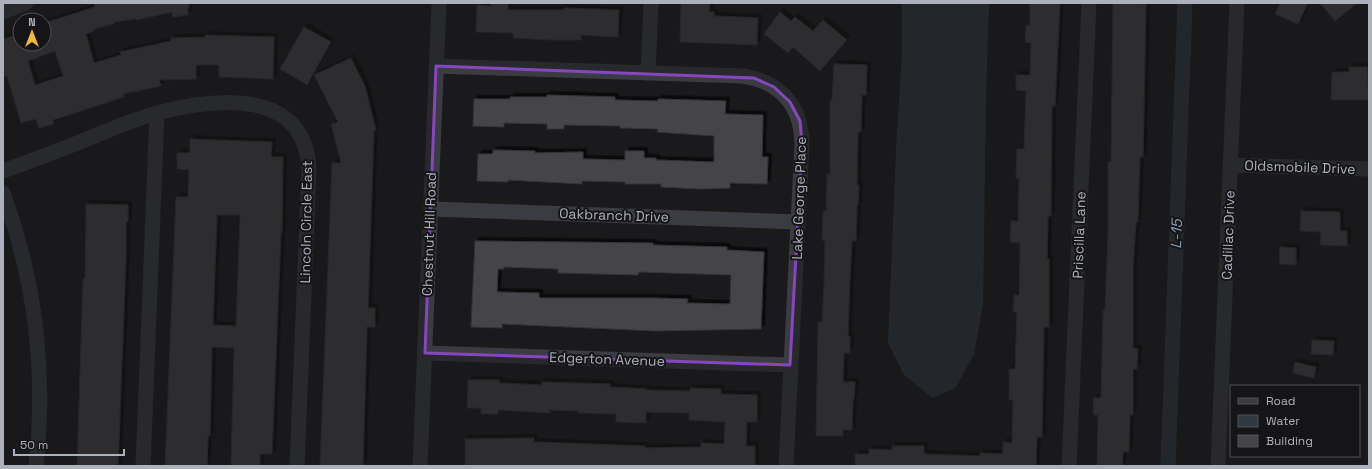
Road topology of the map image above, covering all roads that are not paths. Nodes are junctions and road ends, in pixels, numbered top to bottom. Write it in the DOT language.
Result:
graph roads {
  1 [pos="26,3"];
  2 [pos="439,3"];
  3 [pos="650,3"];
  4 [pos="1089,3"];
  5 [pos="1237,3"];
  6 [pos="3,12"];
  7 [pos="436,66"];
  8 [pos="648,73"];
  9 [pos="157,113"];
  10 [pos="1231,165"];
  11 [pos="1369,169"];
  12 [pos="3,171"];
  13 [pos="3,193"];
  14 [pos="430,209"];
  15 [pos="798,222"];
  16 [pos="425,353"];
  17 [pos="790,365"];
  18 [pos="36,466"];
  19 [pos="143,466"];
  20 [pos="297,466"];
  21 [pos="420,466"];
  22 [pos="786,466"];
  23 [pos="1069,466"];
  24 [pos="1218,466"];
  1 -- 6 [label="street"];
  2 -- 7 [label="street, Chestnut Hill Road"];
  3 -- 8 [label="street"];
  4 -- 23 [label="street, Priscilla Lane"];
  5 -- 10 [label="street, Cadillac Drive"];
  7 -- 8 [label="street, Lake George Place"];
  7 -- 14 [label="street, Chestnut Hill Road"];
  8 -- 15 [label="street, Lake George Place"];
  9 -- 12 [label="street, Lincoln Circle East"];
  9 -- 19 [label="street"];
  9 -- 20 [label="street, Lincoln Circle East"];
  10 -- 11 [label="street, Oldsmobile Drive"];
  10 -- 24 [label="street, Cadillac Drive"];
  13 -- 18 [label="street"];
  14 -- 15 [label="street, Oakbranch Drive"];
  14 -- 16 [label="street, Chestnut Hill Road"];
  15 -- 17 [label="street, Lake George Place"];
  16 -- 17 [label="street, Edgerton Avenue"];
  16 -- 21 [label="street, Chestnut Hill Road"];
  17 -- 22 [label="street, Lake George Place"];
}
